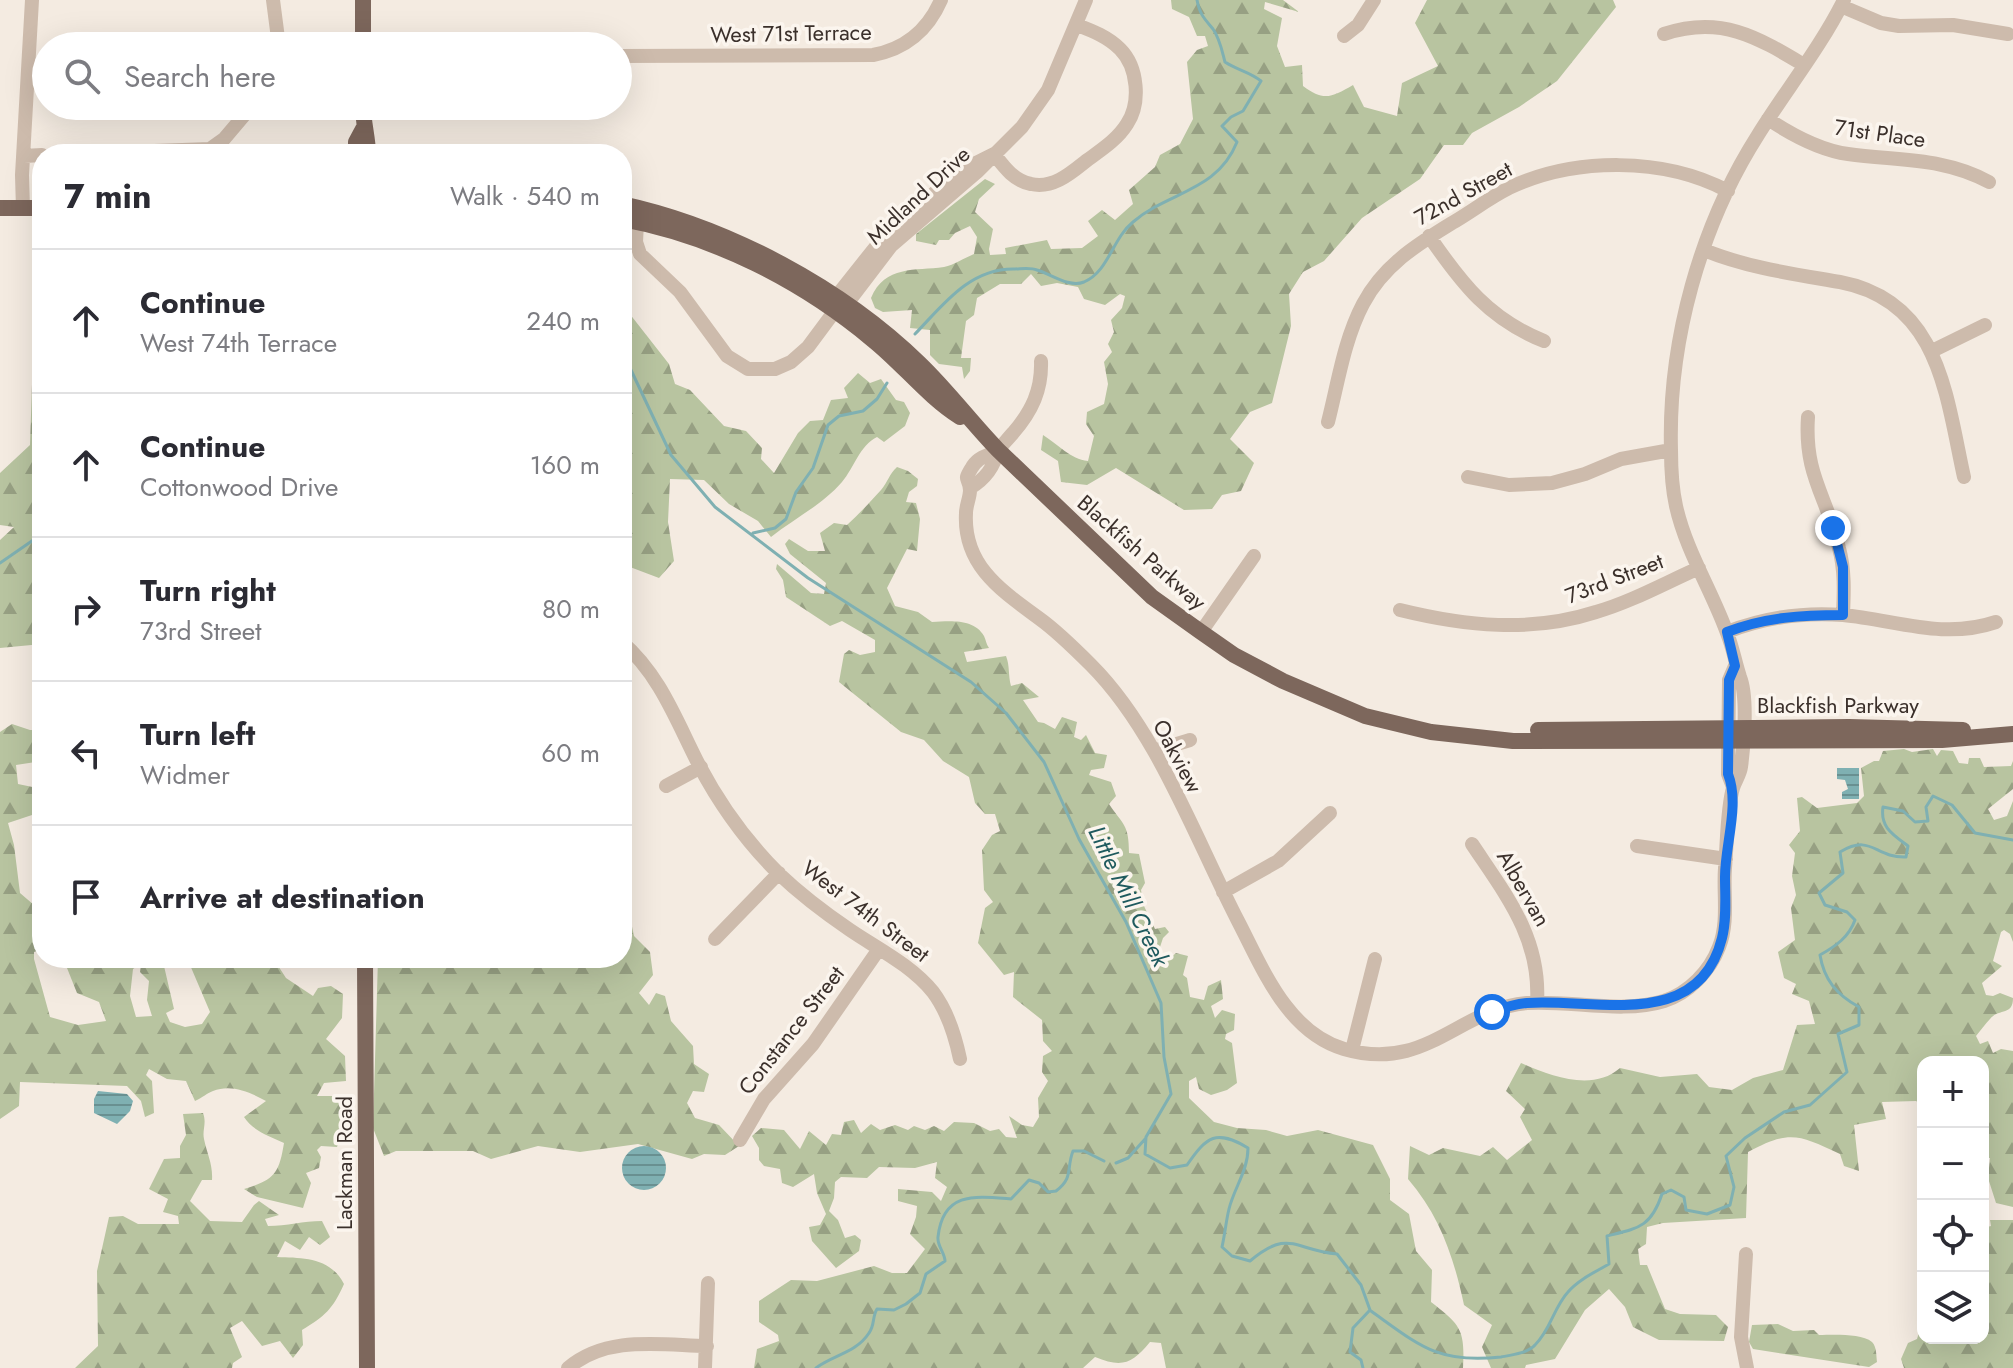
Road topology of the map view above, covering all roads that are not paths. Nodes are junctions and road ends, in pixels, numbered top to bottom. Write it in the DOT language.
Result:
graph roads {
  1 [pos="32,0"];
  2 [pos="273,0"];
  3 [pos="363,0"];
  4 [pos="941,0"];
  5 [pos="1086,0"];
  6 [pos="1374,0"];
  7 [pos="1842,3"];
  8 [pos="1077,25"];
  9 [pos="277,32"];
  10 [pos="363,32"];
  11 [pos="1664,34"];
  12 [pos="2008,34"];
  13 [pos="1344,36"];
  14 [pos="632,56"];
  15 [pos="1804,65"];
  16 [pos="30,71"];
  17 [pos="1768,119"];
  18 [pos="240,120"];
  19 [pos="363,120"];
  20 [pos="363,129"];
  21 [pos="217,144"];
  22 [pos="356,144"];
  23 [pos="368,144"];
  24 [pos="994,154"];
  25 [pos="24,156"];
  26 [pos="32,156"];
  27 [pos="1989,182"];
  28 [pos="1728,191"];
  29 [pos="632,207"];
  30 [pos="0,208"];
  31 [pos="23,209"];
  32 [pos="32,209"];
  33 [pos="632,221"];
  34 [pos="632,228"];
  35 [pos="1429,236"];
  36 [pos="1704,250"];
  37 [pos="838,305"];
  38 [pos="1985,325"];
  39 [pos="1544,341"];
  40 [pos="1932,351"];
  41 [pos="1041,361"];
  42 [pos="1808,417"];
  43 [pos="1328,422"];
  44 [pos="998,450"];
  45 [pos="1671,450"];
  46 [pos="1468,477"];
  47 [pos="1964,477"];
  48 [pos="1254,556"];
  49 [pos="1699,568"];
  50 [pos="1400,610"];
  51 [pos="1843,615"];
  52 [pos="1996,622"];
  53 [pos="1201,632"];
  54 [pos="1727,632"];
  55 [pos="632,651"];
  56 [pos="1735,734"];
  57 [pos="2007,734"];
  58 [pos="1190,740"];
  59 [pos="1154,751"];
  60 [pos="701,767"];
  61 [pos="666,786"];
  62 [pos="1330,813"];
  63 [pos="1472,844"];
  64 [pos="1637,846"];
  65 [pos="1726,859"];
  66 [pos="779,873"];
  67 [pos="1223,892"];
  68 [pos="715,939"];
  69 [pos="879,949"];
  70 [pos="1375,959"];
  71 [pos="365,968"];
  72 [pos="1537,1003"];
  73 [pos="1352,1050"];
  74 [pos="960,1059"];
  75 [pos="740,1140"];
  76 [pos="1746,1254"];
  77 [pos="708,1283"];
  78 [pos="707,1346"];
  79 [pos="367,1368"];
  80 [pos="568,1368"];
  81 [pos="705,1368"];
  82 [pos="1747,1368"];
  1 -- 16 [label="street"];
  2 -- 9 [label="street"];
  3 -- 10 [label="main road"];
  4 -- 14 [label="street, West 71st Terrace"];
  5 -- 8 [label="street, Midland Drive"];
  6 -- 13 [label="street"];
  7 -- 12 [label="street"];
  7 -- 15 [label="street, Oakview"];
  8 -- 24 [label="street, Midland Drive"];
  8 -- 24 [label="street"];
  11 -- 15 [label="street"];
  15 -- 17 [label="street, Oakview"];
  16 -- 25 [label="street"];
  17 -- 27 [label="street, 71st Place"];
  17 -- 28 [label="street, Oakview"];
  18 -- 21 [label="street"];
  19 -- 20 [label="main road"];
  20 -- 22 [label="main road"];
  20 -- 23 [label="main road"];
  24 -- 37 [label="street, Midland Drive"];
  25 -- 26 [label="street"];
  25 -- 31 [label="street"];
  28 -- 35 [label="street, 72nd Street"];
  28 -- 36 [label="street, Oakview"];
  29 -- 37 [label="main road, Blackfish Parkway"];
  30 -- 31 [label="main road"];
  31 -- 32 [label="main road"];
  33 -- 37 [label="main road, Blackfish Parkway"];
  34 -- 37 [label="street"];
  35 -- 39 [label="street"];
  35 -- 43 [label="street, 72nd Street"];
  36 -- 40 [label="street"];
  36 -- 45 [label="street, Oakview"];
  37 -- 44 [label="main road, Blackfish Parkway"];
  38 -- 40 [label="street"];
  40 -- 47 [label="street"];
  41 -- 44 [label="street, Oakview"];
  42 -- 51 [label="street"];
  44 -- 53 [label="main road, Blackfish Parkway"];
  44 -- 59 [label="street, Oakview"];
  45 -- 46 [label="street"];
  45 -- 49 [label="street, Oakview"];
  48 -- 53 [label="street"];
  49 -- 50 [label="street, 73rd Street"];
  49 -- 54 [label="street, Oakview"];
  51 -- 52 [label="street"];
  51 -- 54 [label="street"];
  53 -- 56 [label="main road, Blackfish Parkway"];
  54 -- 56 [label="street, Oakview"];
  55 -- 60 [label="street, West 74th Street"];
  56 -- 57 [label="main road, Blackfish Parkway"];
  56 -- 65 [label="street, Oakview"];
  58 -- 59 [label="street"];
  59 -- 67 [label="street, Oakview"];
  60 -- 61 [label="street"];
  60 -- 66 [label="street, West 74th Street"];
  62 -- 67 [label="street"];
  63 -- 72 [label="street, Albervan"];
  64 -- 65 [label="street"];
  65 -- 72 [label="street, Oakview"];
  66 -- 68 [label="street"];
  66 -- 69 [label="street, West 74th Street"];
  67 -- 73 [label="street, Oakview"];
  69 -- 74 [label="street, West 74th Street"];
  69 -- 75 [label="street, Constance Street"];
  70 -- 73 [label="street"];
  71 -- 79 [label="main road, Lackman Road"];
  72 -- 73 [label="street, Oakview"];
  76 -- 82 [label="street"];
  77 -- 78 [label="street"];
  78 -- 80 [label="street"];
  78 -- 81 [label="street"];
}
